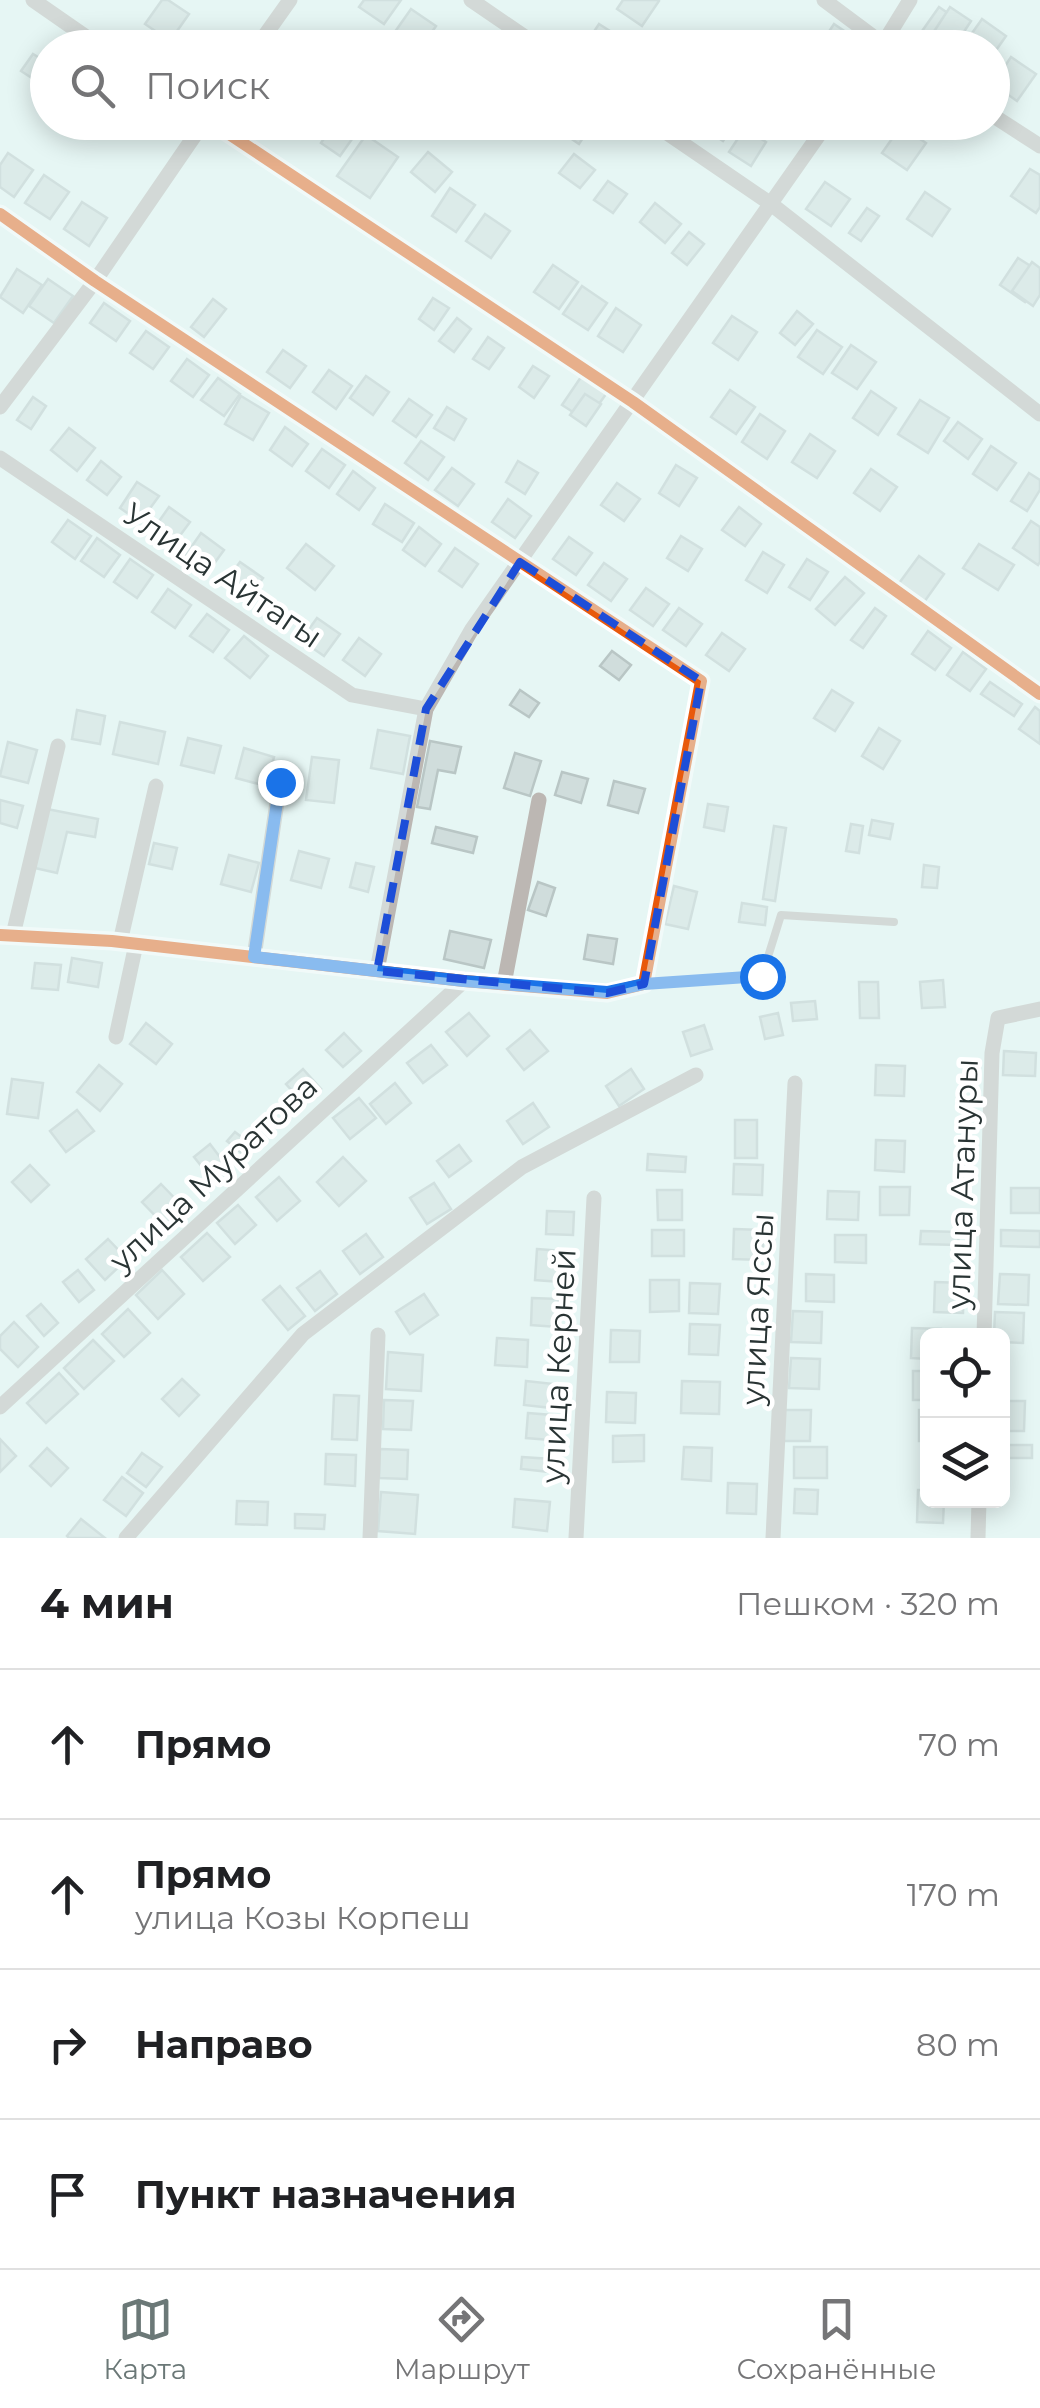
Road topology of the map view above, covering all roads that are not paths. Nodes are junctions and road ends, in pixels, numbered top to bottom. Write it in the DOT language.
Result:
graph roads {
  1 [pos="33,0"];
  2 [pos="290,0"];
  3 [pos="471,0"];
  4 [pos="824,0"];
  5 [pos="910,0"];
  6 [pos="76,30"];
  7 [pos="269,30"];
  8 [pos="514,30"];
  9 [pos="863,30"];
  10 [pos="893,30"];
  11 [pos="1010,127"];
  12 [pos="195,140"];
  13 [pos="235,140"];
  14 [pos="677,140"];
  15 [pos="815,140"];
  16 [pos="1040,146"];
  17 [pos="771,204"];
  18 [pos="0,214"];
  19 [pos="95,281"];
  20 [pos="633,402"];
  21 [pos="0,407"];
  22 [pos="1040,414"];
  23 [pos="0,458"];
  24 [pos="520,562"];
  25 [pos="1040,694"];
  26 [pos="426,710"];
  27 [pos="58,746"];
  28 [pos="280,782"];
  29 [pos="156,786"];
  30 [pos="538,800"];
  31 [pos="894,922"];
  32 [pos="6,935"];
  33 [pos="128,943"];
  34 [pos="254,957"];
  35 [pos="377,971"];
  36 [pos="464,981"];
  37 [pos="504,984"];
  38 [pos="644,984"];
  39 [pos="1040,1009"];
  40 [pos="116,1037"];
  41 [pos="696,1076"];
  42 [pos="795,1084"];
  43 [pos="594,1198"];
  44 [pos="984,1328"];
  45 [pos="378,1335"];
  46 [pos="0,1406"];
  47 [pos="979,1508"];
  48 [pos="126,1538"];
  49 [pos="370,1538"];
  50 [pos="576,1538"];
  51 [pos="773,1538"];
  52 [pos="978,1538"];
  1 -- 6 [label="street"];
  2 -- 7 [label="street"];
  3 -- 8 [label="street"];
  4 -- 9 [label="street"];
  5 -- 10 [label="street"];
  11 -- 16 [label="street"];
  12 -- 19 [label="street"];
  13 -- 20 [label="street"];
  14 -- 17 [label="street"];
  15 -- 17 [label="street"];
  17 -- 20 [label="street"];
  17 -- 22 [label="street"];
  18 -- 19 [label="street"];
  19 -- 21 [label="street"];
  19 -- 24 [label="street"];
  20 -- 24 [label="street"];
  20 -- 25 [label="street"];
  23 -- 26 [label="street, Улица Айтагы"];
  24 -- 26 [label="street"];
  24 -- 38 [label="street"];
  26 -- 35 [label="street"];
  27 -- 32 [label="street"];
  28 -- 34 [label="street"];
  29 -- 33 [label="street"];
  30 -- 37 [label="street"];
  31 -- 38 [label="lane"];
  32 -- 33 [label="street"];
  33 -- 34 [label="street"];
  33 -- 40 [label="street"];
  34 -- 35 [label="street"];
  35 -- 36 [label="street"];
  36 -- 37 [label="street"];
  36 -- 46 [label="street, улица Муратова"];
  37 -- 38 [label="street"];
  39 -- 44 [label="street, улица Атануры"];
  41 -- 48 [label="street"];
  42 -- 51 [label="street, улица Яссы"];
  43 -- 50 [label="street, улица Керней"];
  45 -- 49 [label="street"];
  47 -- 52 [label="street"];
}
